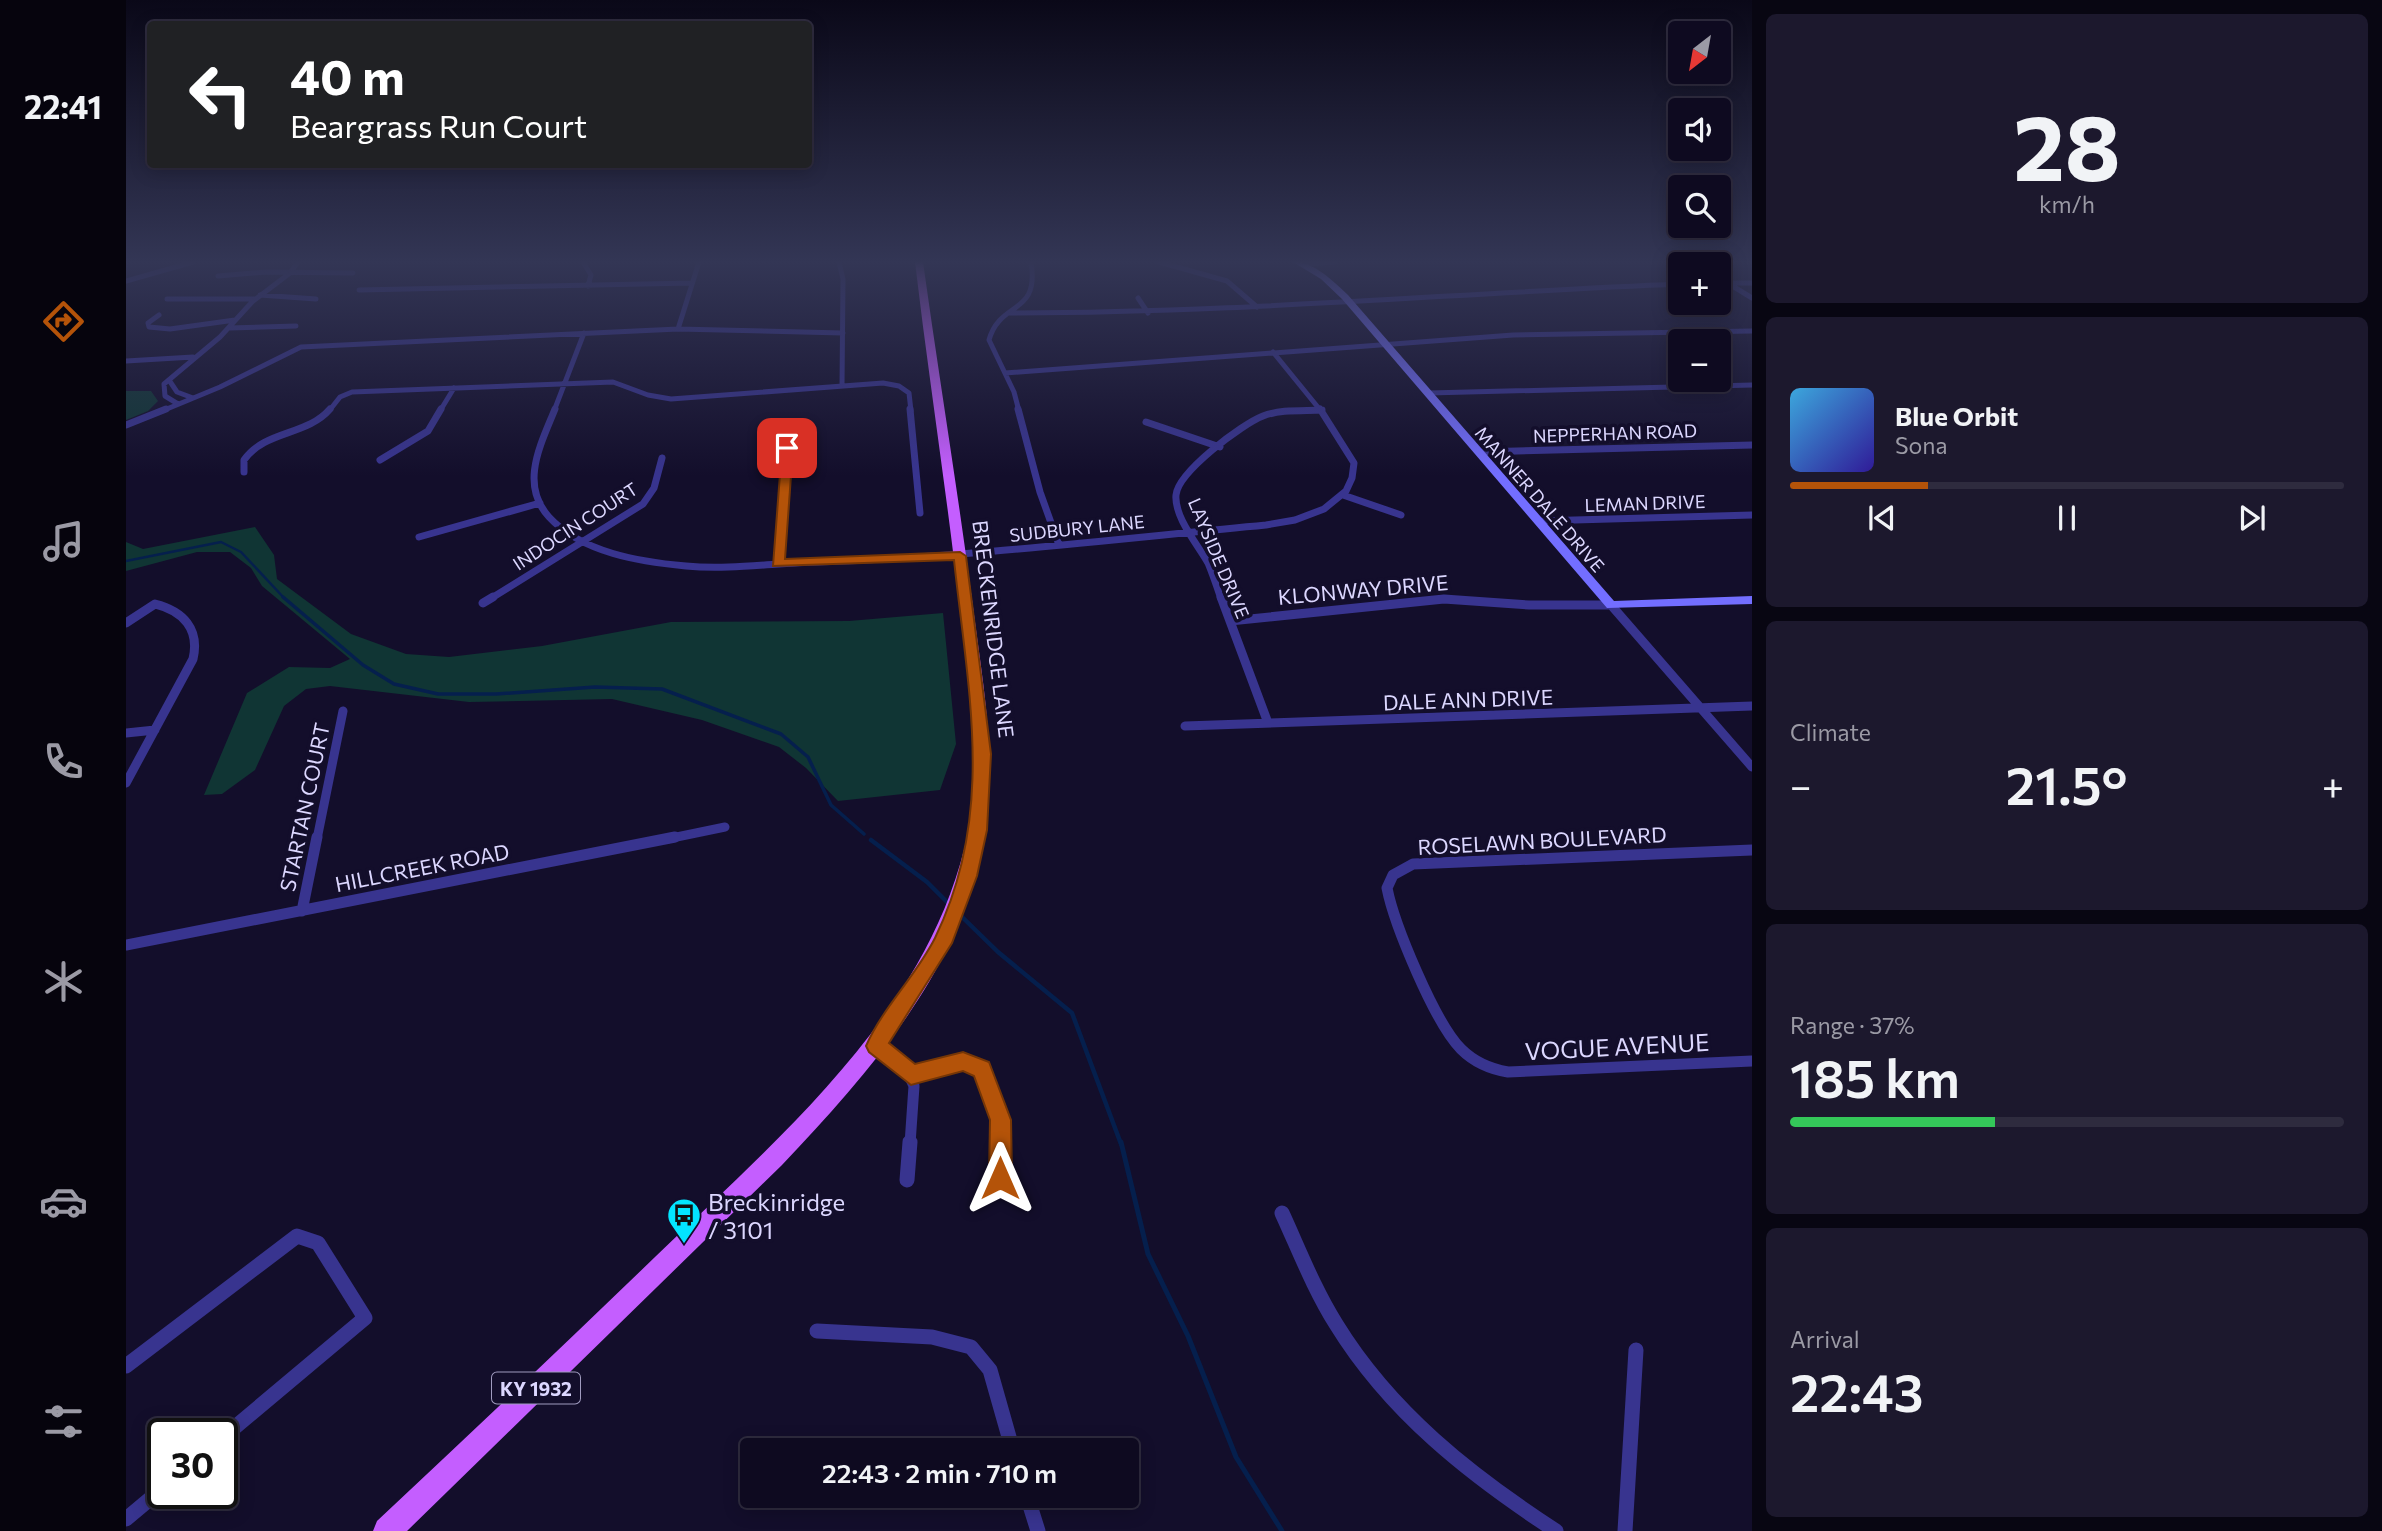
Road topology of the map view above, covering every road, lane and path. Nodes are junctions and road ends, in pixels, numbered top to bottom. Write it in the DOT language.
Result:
graph roads {
  1 [pos="222,333"];
  2 [pos="575,333"];
  3 [pos="584,333"];
  4 [pos="769,333"];
  5 [pos="817,333"];
  6 [pos="843,333"];
  7 [pos="929,333"];
  8 [pos="991,333"];
  9 [pos="1376,333"];
  10 [pos="1606,333"];
  11 [pos="1385,344"];
  12 [pos="1273,352"];
  13 [pos="194,357"];
  14 [pos="126,361"];
  15 [pos="1005,373"];
  16 [pos="169,380"];
  17 [pos="566,383"];
  18 [pos="1752,385"];
  19 [pos="842,386"];
  20 [pos="454,388"];
  21 [pos="1429,393"];
  22 [pos="193,398"];
  23 [pos="178,404"];
  24 [pos="1322,410"];
  25 [pos="1146,422"];
  26 [pos="126,425"];
  27 [pos="1752,445"];
  28 [pos="1220,447"];
  29 [pos="787,448"];
  30 [pos="1479,452"];
  31 [pos="662,458"];
  32 [pos="380,460"];
  33 [pos="244,472"];
  34 [pos="1343,495"];
  35 [pos="540,503"];
  36 [pos="920,513"];
  37 [pos="1401,515"];
  38 [pos="1752,515"];
  39 [pos="1539,522"];
  40 [pos="1190,532"];
  41 [pos="419,537"];
  42 [pos="584,542"];
  43 [pos="1059,545"];
  44 [pos="960,556"];
  45 [pos="778,563"];
  46 [pos="1752,600"];
  47 [pos="483,603"];
  48 [pos="1611,605"];
  49 [pos="1230,621"];
  50 [pos="126,623"];
  51 [pos="1752,706"];
  52 [pos="1700,708"];
  53 [pos="343,711"];
  54 [pos="1268,723"];
  55 [pos="1185,726"];
  56 [pos="155,730"];
  57 [pos="126,733"];
  58 [pos="1752,767"];
  59 [pos="126,783"];
  60 [pos="725,827"];
  61 [pos="1752,850"];
  62 [pos="302,911"];
  63 [pos="126,945"];
  64 [pos="876,1046"];
  65 [pos="1752,1061"];
  66 [pos="1485,1066"];
  67 [pos="911,1075"];
  68 [pos="1000,1178"];
  69 [pos="907,1180"];
  70 [pos="1282,1213"];
  71 [pos="817,1331"];
  72 [pos="1636,1350"];
  73 [pos="126,1366"];
  74 [pos="238,1425"];
  75 [pos="1009,1438"];
  76 [pos="147,1501"];
  77 [pos="1031,1508"];
  78 [pos="126,1519"];
  79 [pos="387,1531"];
  80 [pos="1038,1531"];
  81 [pos="1556,1531"];
  82 [pos="1625,1531"];
  1 -- 13 [label="street"];
  2 -- 22 [label="street"];
  3 -- 17 [label="street"];
  4 -- 5 [label="street"];
  6 -- 19 [label="street"];
  7 -- 44 [label="main road, BRECKENRIDGE LANE / KY 1932"];
  8 -- 15 [label="street"];
  9 -- 11 [label="street, MANNER DALE DRIVE"];
  10 -- 11 [label="street"];
  11 -- 12 [label="street"];
  11 -- 21 [label="street, MANNER DALE DRIVE"];
  12 -- 15 [label="street"];
  12 -- 24 [label="street"];
  13 -- 14 [label="street"];
  13 -- 16 [label="street"];
  15 -- 43 [label="street"];
  16 -- 22 [label="street"];
  16 -- 23 [label="street"];
  17 -- 19 [label="street"];
  17 -- 20 [label="street"];
  17 -- 35 [label="street"];
  18 -- 21 [label="street"];
  19 -- 36 [label="street"];
  20 -- 32 [label="street"];
  20 -- 33 [label="street"];
  21 -- 30 [label="street, MANNER DALE DRIVE"];
  22 -- 23 [label="street"];
  23 -- 26 [label="street"];
  24 -- 28 [label="street, LAYSIDE DRIVE"];
  24 -- 34 [label="street"];
  25 -- 28 [label="street"];
  27 -- 30 [label="street, NEPPERHAN ROAD"];
  28 -- 40 [label="street, LAYSIDE DRIVE"];
  29 -- 45 [label="street"];
  30 -- 39 [label="street, MANNER DALE DRIVE"];
  31 -- 42 [label="street, INDOCIN COURT"];
  34 -- 37 [label="street"];
  34 -- 40 [label="street, SUDBURY LANE"];
  35 -- 41 [label="street"];
  35 -- 42 [label="street, SUDBURY LANE"];
  38 -- 39 [label="street, LEMAN DRIVE"];
  39 -- 48 [label="street, MANNER DALE DRIVE"];
  40 -- 43 [label="street, SUDBURY LANE"];
  40 -- 49 [label="street, LAYSIDE DRIVE"];
  42 -- 45 [label="street, SUDBURY LANE"];
  42 -- 47 [label="street, INDOCIN COURT"];
  43 -- 44 [label="street, SUDBURY LANE"];
  44 -- 45 [label="street, SUDBURY LANE"];
  44 -- 64 [label="main road, BRECKENRIDGE LANE / KY 1932"];
  46 -- 48 [label="street, KLONWAY DRIVE"];
  48 -- 49 [label="street, KLONWAY DRIVE"];
  48 -- 52 [label="street, MANNER DALE DRIVE"];
  49 -- 54 [label="street, LAYSIDE DRIVE"];
  50 -- 56 [label="street"];
  51 -- 52 [label="street, DALE ANN DRIVE"];
  52 -- 54 [label="street, DALE ANN DRIVE"];
  52 -- 58 [label="street, MANNER DALE DRIVE"];
  53 -- 62 [label="street, STARTAN COURT"];
  54 -- 55 [label="street, DALE ANN DRIVE"];
  56 -- 57 [label="street"];
  56 -- 59 [label="street"];
  60 -- 62 [label="street, HILLCREEK ROAD"];
  61 -- 66 [label="street, ROSELAWN BOULEVARD"];
  62 -- 63 [label="street, HILLCREEK ROAD"];
  64 -- 67 [label="street"];
  64 -- 79 [label="main road, BRECKENRIDGE LANE / KY 1932"];
  65 -- 66 [label="street, VOGUE AVENUE"];
  67 -- 68 [label="street"];
  67 -- 69 [label="street"];
  70 -- 81 [label="street"];
  71 -- 75 [label="street"];
  72 -- 82 [label="street"];
  73 -- 74 [label="street"];
  76 -- 78 [label="street"];
  77 -- 80 [label="street"];
}
